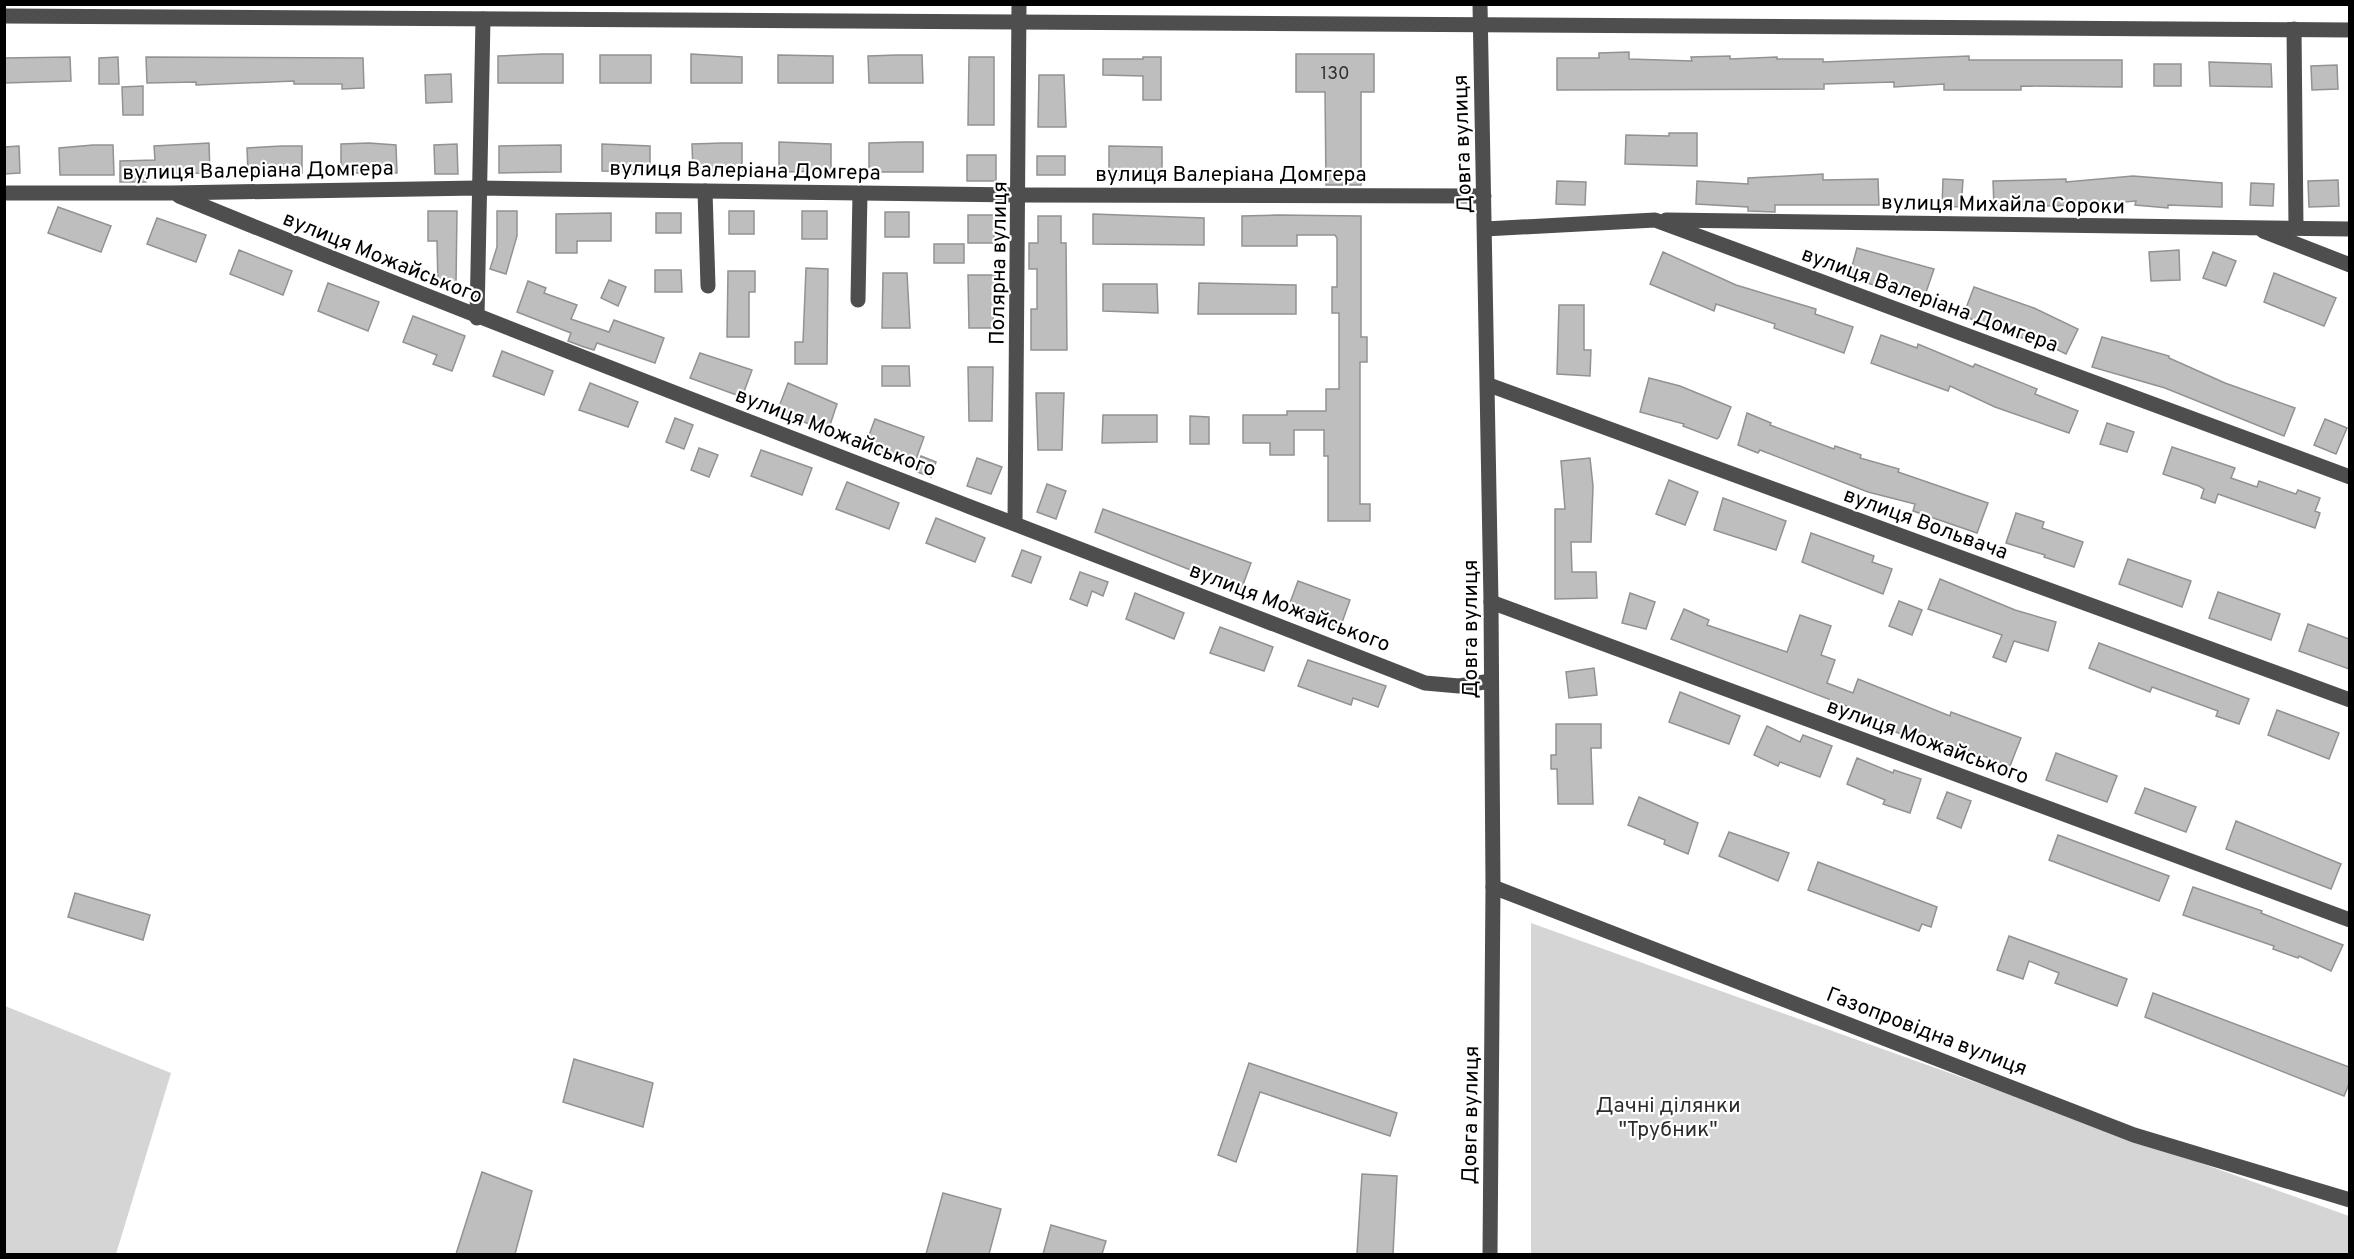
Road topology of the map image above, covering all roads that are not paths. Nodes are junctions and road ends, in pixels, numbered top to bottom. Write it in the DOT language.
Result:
graph roads {
  1 [pos="1019,4"];
  2 [pos="1480,4"];
  3 [pos="456,12"];
  4 [pos="4,16"];
  5 [pos="483,19"];
  6 [pos="1019,22"];
  7 [pos="1480,27"];
  8 [pos="2295,30"];
  9 [pos="2349,30"];
  10 [pos="478,188"];
  11 [pos="705,191"];
  12 [pos="4,193"];
  13 [pos="171,193"];
  14 [pos="860,193"];
  15 [pos="1020,195"];
  16 [pos="1485,196"];
  17 [pos="1655,220"];
  18 [pos="2253,228"];
  19 [pos="2296,228"];
  20 [pos="1485,229"];
  21 [pos="2349,229"];
  22 [pos="2349,265"];
  23 [pos="708,286"];
  24 [pos="858,300"];
  25 [pos="477,318"];
  26 [pos="1489,384"];
  27 [pos="2349,477"];
  28 [pos="1015,523"];
  29 [pos="1491,602"];
  30 [pos="1491,681"];
  31 [pos="2349,700"];
  32 [pos="1493,887"];
  33 [pos="2349,920"];
  34 [pos="2349,1200"];
  35 [pos="1490,1254"];
  1 -- 6 [label="street, Полярна вулиця"];
  2 -- 7 [label="street, Довга вулиця"];
  3 -- 4 [label="street"];
  3 -- 5 [label="street"];
  5 -- 6 [label="street"];
  5 -- 10 [label="street"];
  6 -- 7 [label="street"];
  6 -- 15 [label="street, Полярна вулиця"];
  7 -- 8 [label="street"];
  7 -- 16 [label="street, Довга вулиця"];
  8 -- 9 [label="street"];
  8 -- 19 [label="street"];
  10 -- 11 [label="street, вулиця Валеріана Домгера"];
  10 -- 13 [label="street, вулиця Валеріана Домгера"];
  10 -- 25 [label="street"];
  11 -- 14 [label="street, вулиця Валеріана Домгера"];
  11 -- 23 [label="street"];
  12 -- 13 [label="street, вулиця Валеріана Домгера"];
  13 -- 25 [label="street, вулиця Можайського"];
  14 -- 15 [label="street, вулиця Валеріана Домгера"];
  14 -- 24 [label="street"];
  15 -- 16 [label="street, вулиця Валеріана Домгера"];
  15 -- 28 [label="street, Полярна вулиця"];
  16 -- 20 [label="street, Довга вулиця"];
  17 -- 18 [label="street, вулиця Михайла Сороки"];
  17 -- 20 [label="street, вулиця Валеріана Домгера"];
  17 -- 27 [label="street, вулиця Валеріана Домгера"];
  18 -- 19 [label="street, вулиця Михайла Сороки"];
  18 -- 22 [label="street"];
  19 -- 21 [label="street, вулиця Михайла Сороки"];
  20 -- 26 [label="street, Довга вулиця"];
  25 -- 28 [label="street, вулиця Можайського"];
  26 -- 29 [label="street, Довга вулиця"];
  26 -- 31 [label="street, вулиця Вольвача"];
  28 -- 30 [label="street, вулиця Можайського"];
  29 -- 30 [label="street, Довга вулиця"];
  29 -- 33 [label="street, вулиця Можайського"];
  30 -- 32 [label="street, Довга вулиця"];
  32 -- 34 [label="street, Газопровідна вулиця"];
  32 -- 35 [label="street, Довга вулиця"];
}
